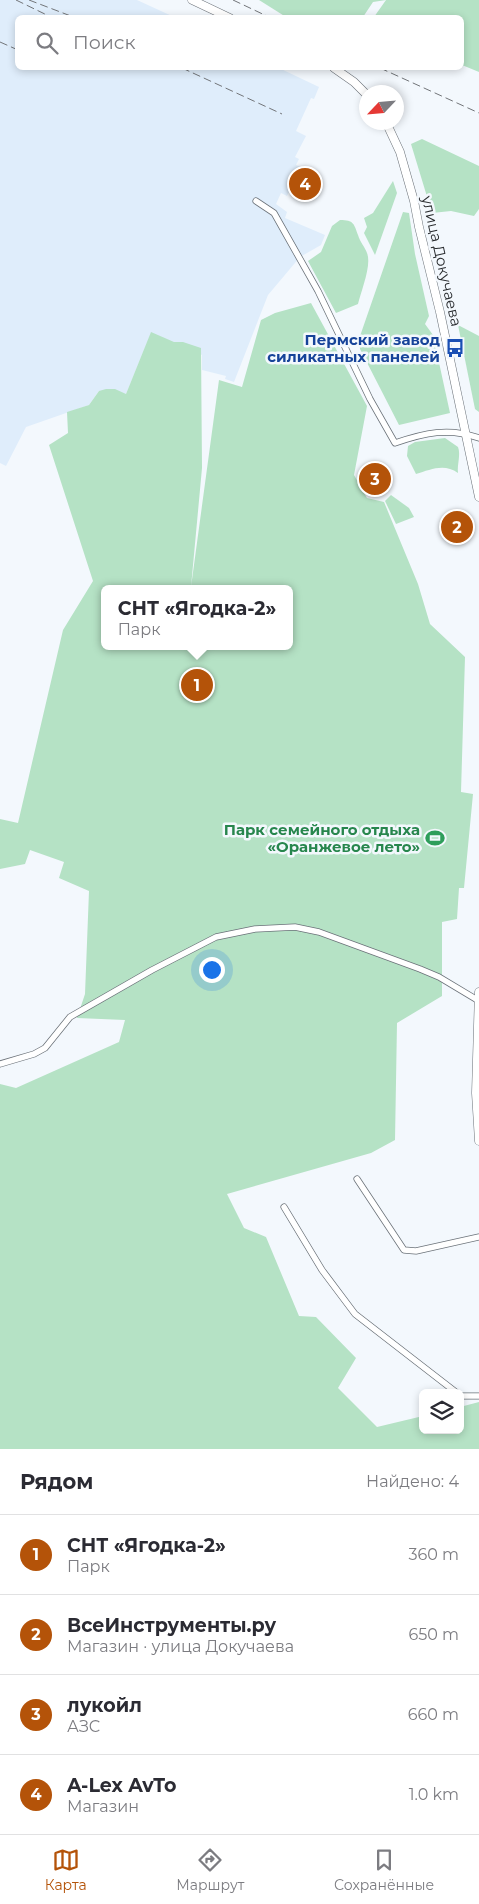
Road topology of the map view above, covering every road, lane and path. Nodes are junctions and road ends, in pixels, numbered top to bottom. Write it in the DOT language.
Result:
graph roads {
  1 [pos="192,0"];
  2 [pos="224,15"];
  3 [pos="337,70"];
  4 [pos="359,87"];
  5 [pos="390,130"];
  6 [pos="256,201"];
  7 [pos="465,433"];
  8 [pos="479,438"];
  9 [pos="479,497"];
  10 [pos="479,992"];
  11 [pos="479,1001"];
  12 [pos="478,1043"];
  13 [pos="0,1064"];
  14 [pos="479,1141"];
  15 [pos="357,1179"];
  16 [pos="284,1207"];
  17 [pos="479,1237"];
  18 [pos="452,1389"];
  19 [pos="464,1396"];
  20 [pos="479,1396"];
  1 -- 2 [label="main road"];
  3 -- 4 [label="main road"];
  5 -- 7 [label="main road, улица Докучаева"];
  6 -- 7 [label="street"];
  7 -- 8 [label="street"];
  7 -- 9 [label="main road, улица Докучаева"];
  10 -- 11 [label="main road"];
  11 -- 12 [label="main road"];
  11 -- 13 [label="street"];
  12 -- 14 [label="main road"];
  15 -- 17 [label="street"];
  16 -- 18 [label="street"];
  19 -- 20 [label="street"];
}
